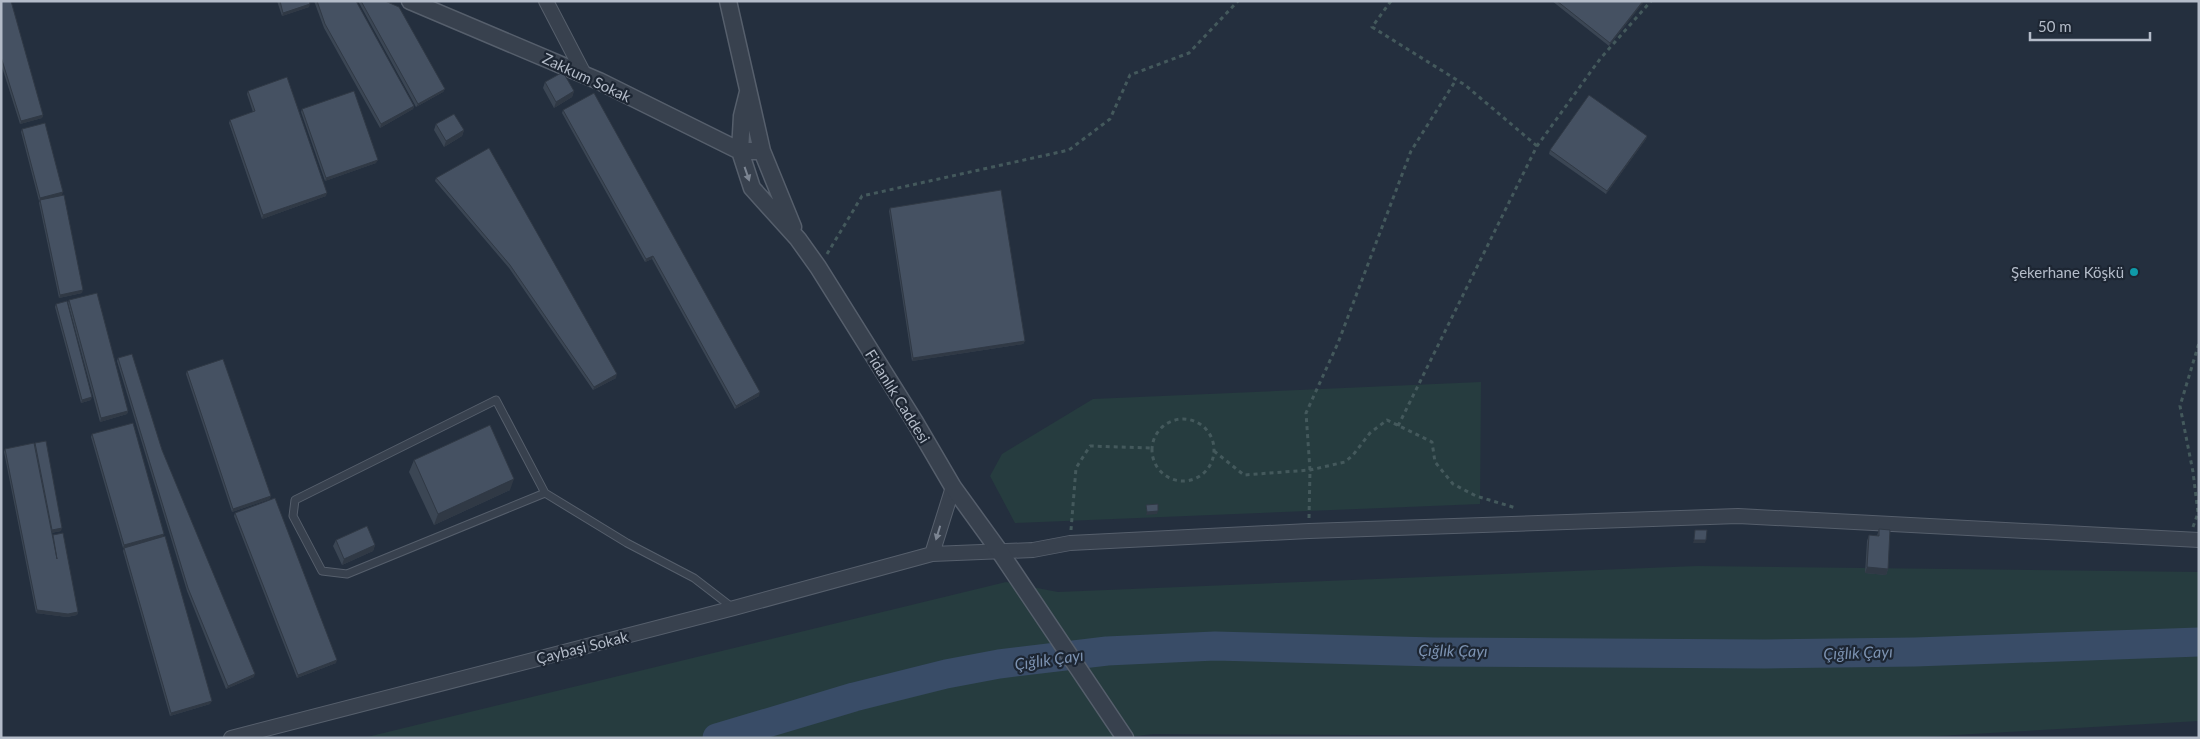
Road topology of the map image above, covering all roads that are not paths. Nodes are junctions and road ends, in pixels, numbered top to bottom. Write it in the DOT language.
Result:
graph roads {
  1 [pos="410,1"];
  2 [pos="546,1"];
  3 [pos="728,1"];
  4 [pos="584,74"];
  5 [pos="748,92"];
  6 [pos="740,151"];
  7 [pos="762,151"];
  8 [pos="798,239"];
  9 [pos="953,487"];
  10 [pos="546,493"];
  11 [pos="2194,540"];
  12 [pos="1000,552"];
  13 [pos="932,554"];
  14 [pos="734,608"];
  15 [pos="231,738"];
  16 [pos="1125,738"];
  1 -- 4 [label="street, Zakkum Sokak"];
  2 -- 4 [label="street"];
  3 -- 5 [label="street, Fidanlık Caddesi"];
  4 -- 6 [label="street, Zakkum Sokak"];
  5 -- 6 [label="street, Fidanlık Caddesi"];
  5 -- 7 [label="street, Fidanlık Caddesi"];
  6 -- 7 [label="street, Zakkum Sokak"];
  6 -- 8 [label="street, Fidanlık Caddesi, one-way"];
  7 -- 8 [label="street, Fidanlık Caddesi"];
  8 -- 9 [label="street, Fidanlık Caddesi"];
  9 -- 12 [label="street, Fidanlık Caddesi"];
  9 -- 13 [label="street, one-way"];
  10 -- 10 [label="lane"];
  10 -- 14 [label="lane"];
  11 -- 12 [label="street, Çaybaşi Sokak"];
  12 -- 13 [label="street, Çaybaşi Sokak"];
  12 -- 16 [label="street, Fidanlık Caddesi"];
  13 -- 14 [label="street, Çaybaşi Sokak"];
  14 -- 15 [label="street, Çaybaşi Sokak"];
}
